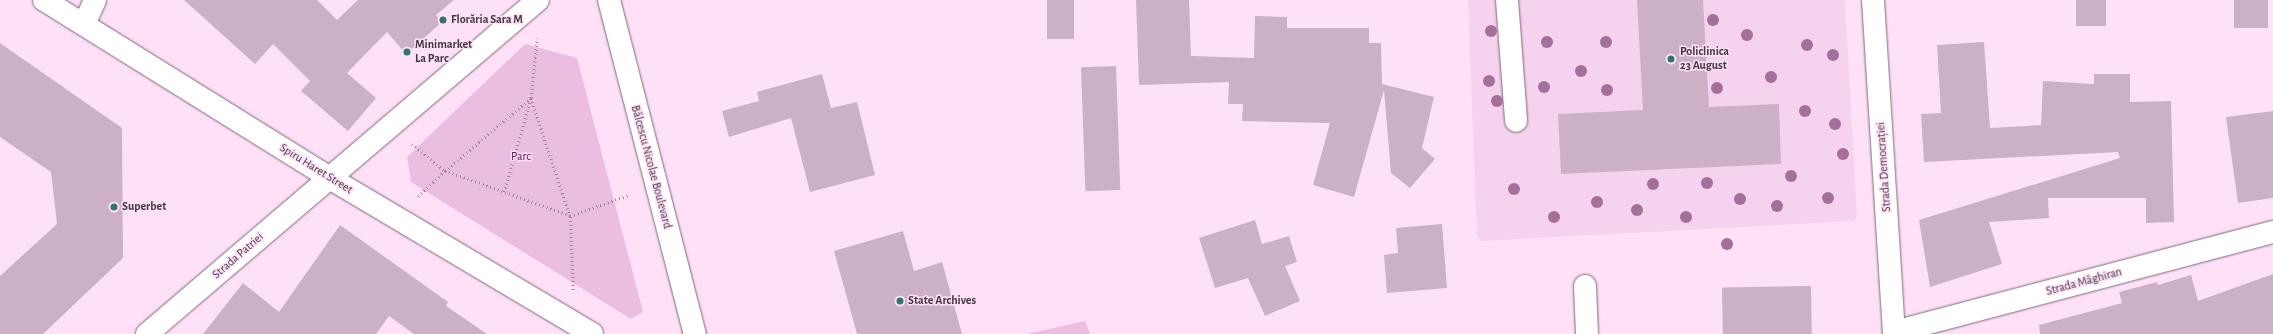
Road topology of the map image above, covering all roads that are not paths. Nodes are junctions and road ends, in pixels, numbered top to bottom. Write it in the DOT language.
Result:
graph roads {
  1 [pos="44,0"];
  2 [pos="95,0"];
  3 [pos="538,0"];
  4 [pos="609,0"];
  5 [pos="1507,0"];
  6 [pos="1873,0"];
  7 [pos="84,24"];
  8 [pos="1516,122"];
  9 [pos="328,177"];
  10 [pos="2273,232"];
  11 [pos="1584,286"];
  12 [pos="583,329"];
  13 [pos="159,331"];
  14 [pos="1894,333"];
  15 [pos="695,334"];
  16 [pos="1587,334"];
  1 -- 7 [label="street, Spiru Haret Street"];
  2 -- 7 [label="street"];
  3 -- 9 [label="street, Strada Patriei"];
  4 -- 15 [label="street, Bălcescu Nicolae Boulevard"];
  5 -- 8 [label="street"];
  6 -- 14 [label="street, Strada Democrației"];
  7 -- 9 [label="street, Spiru Haret Street"];
  9 -- 12 [label="street, Spiru Haret Street"];
  9 -- 13 [label="street, Strada Patriei"];
  10 -- 14 [label="street, Strada Măghiran"];
  11 -- 16 [label="street"];
}
